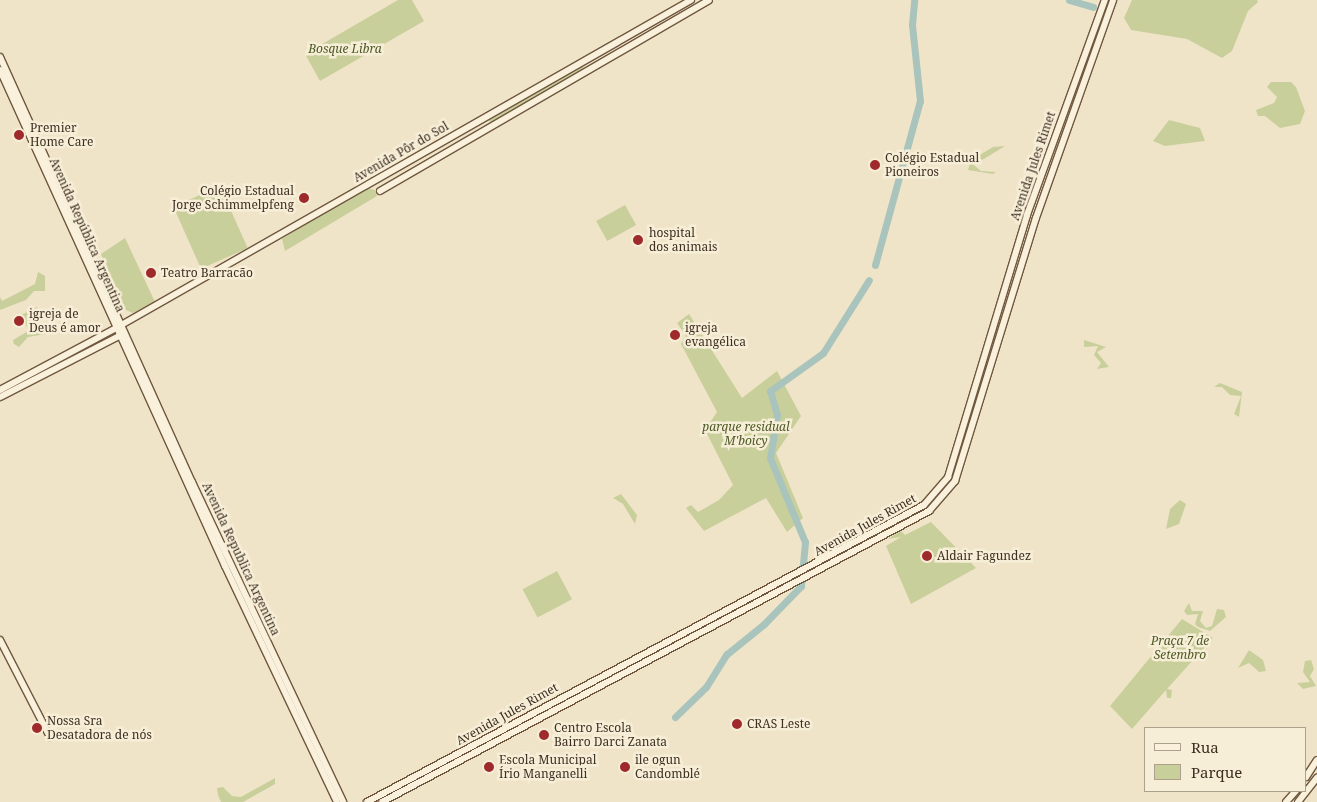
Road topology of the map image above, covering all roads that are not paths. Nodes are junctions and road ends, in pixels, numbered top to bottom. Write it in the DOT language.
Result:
graph roads {
  1 [pos="691,0"];
  2 [pos="709,0"];
  3 [pos="1105,0"];
  4 [pos="1113,0"];
  5 [pos="0,57"];
  6 [pos="0,70"];
  7 [pos="380,191"];
  8 [pos="119,327"];
  9 [pos="122,335"];
  10 [pos="0,390"];
  11 [pos="0,397"];
  12 [pos="0,640"];
  13 [pos="303,730"];
  14 [pos="50,737"];
  15 [pos="314,737"];
  16 [pos="1317,760"];
  17 [pos="1307,775"];
  18 [pos="1317,778"];
  19 [pos="1307,791"];
  20 [pos="1295,792"];
  21 [pos="1306,792"];
  22 [pos="337,802"];
  23 [pos="343,802"];
  24 [pos="366,802"];
  25 [pos="382,802"];
  26 [pos="1286,802"];
  27 [pos="1298,802"];
  1 -- 8 [label="main road, Avenida Pôr do Sol"];
  2 -- 7 [label="main road, Avenida Pôr do Sol"];
  3 -- 24 [label="main road, Avenida Jules Rimet"];
  4 -- 25 [label="main road, Avenida Jules Rimet"];
  5 -- 8 [label="main road, Avenida República Argentina"];
  6 -- 8 [label="main road, Avenida República Argentina"];
  8 -- 9 [label="main road, Avenida Republica Argentina"];
  8 -- 10 [label="main road, Avenida Pôr do Sol"];
  9 -- 11 [label="main road"];
  9 -- 13 [label="main road, Avenida Republica Argentina"];
  9 -- 15 [label="main road, Avenida Republica Argentina"];
  12 -- 14 [label="main road"];
  13 -- 15 [label="main road"];
  13 -- 22 [label="main road, Avenida Republica Argentina"];
  15 -- 23 [label="main road, Avenida Republica Argentina"];
  16 -- 17 [label="main road"];
  18 -- 19 [label="main road"];
  20 -- 26 [label="main road"];
  21 -- 27 [label="main road"];
}
